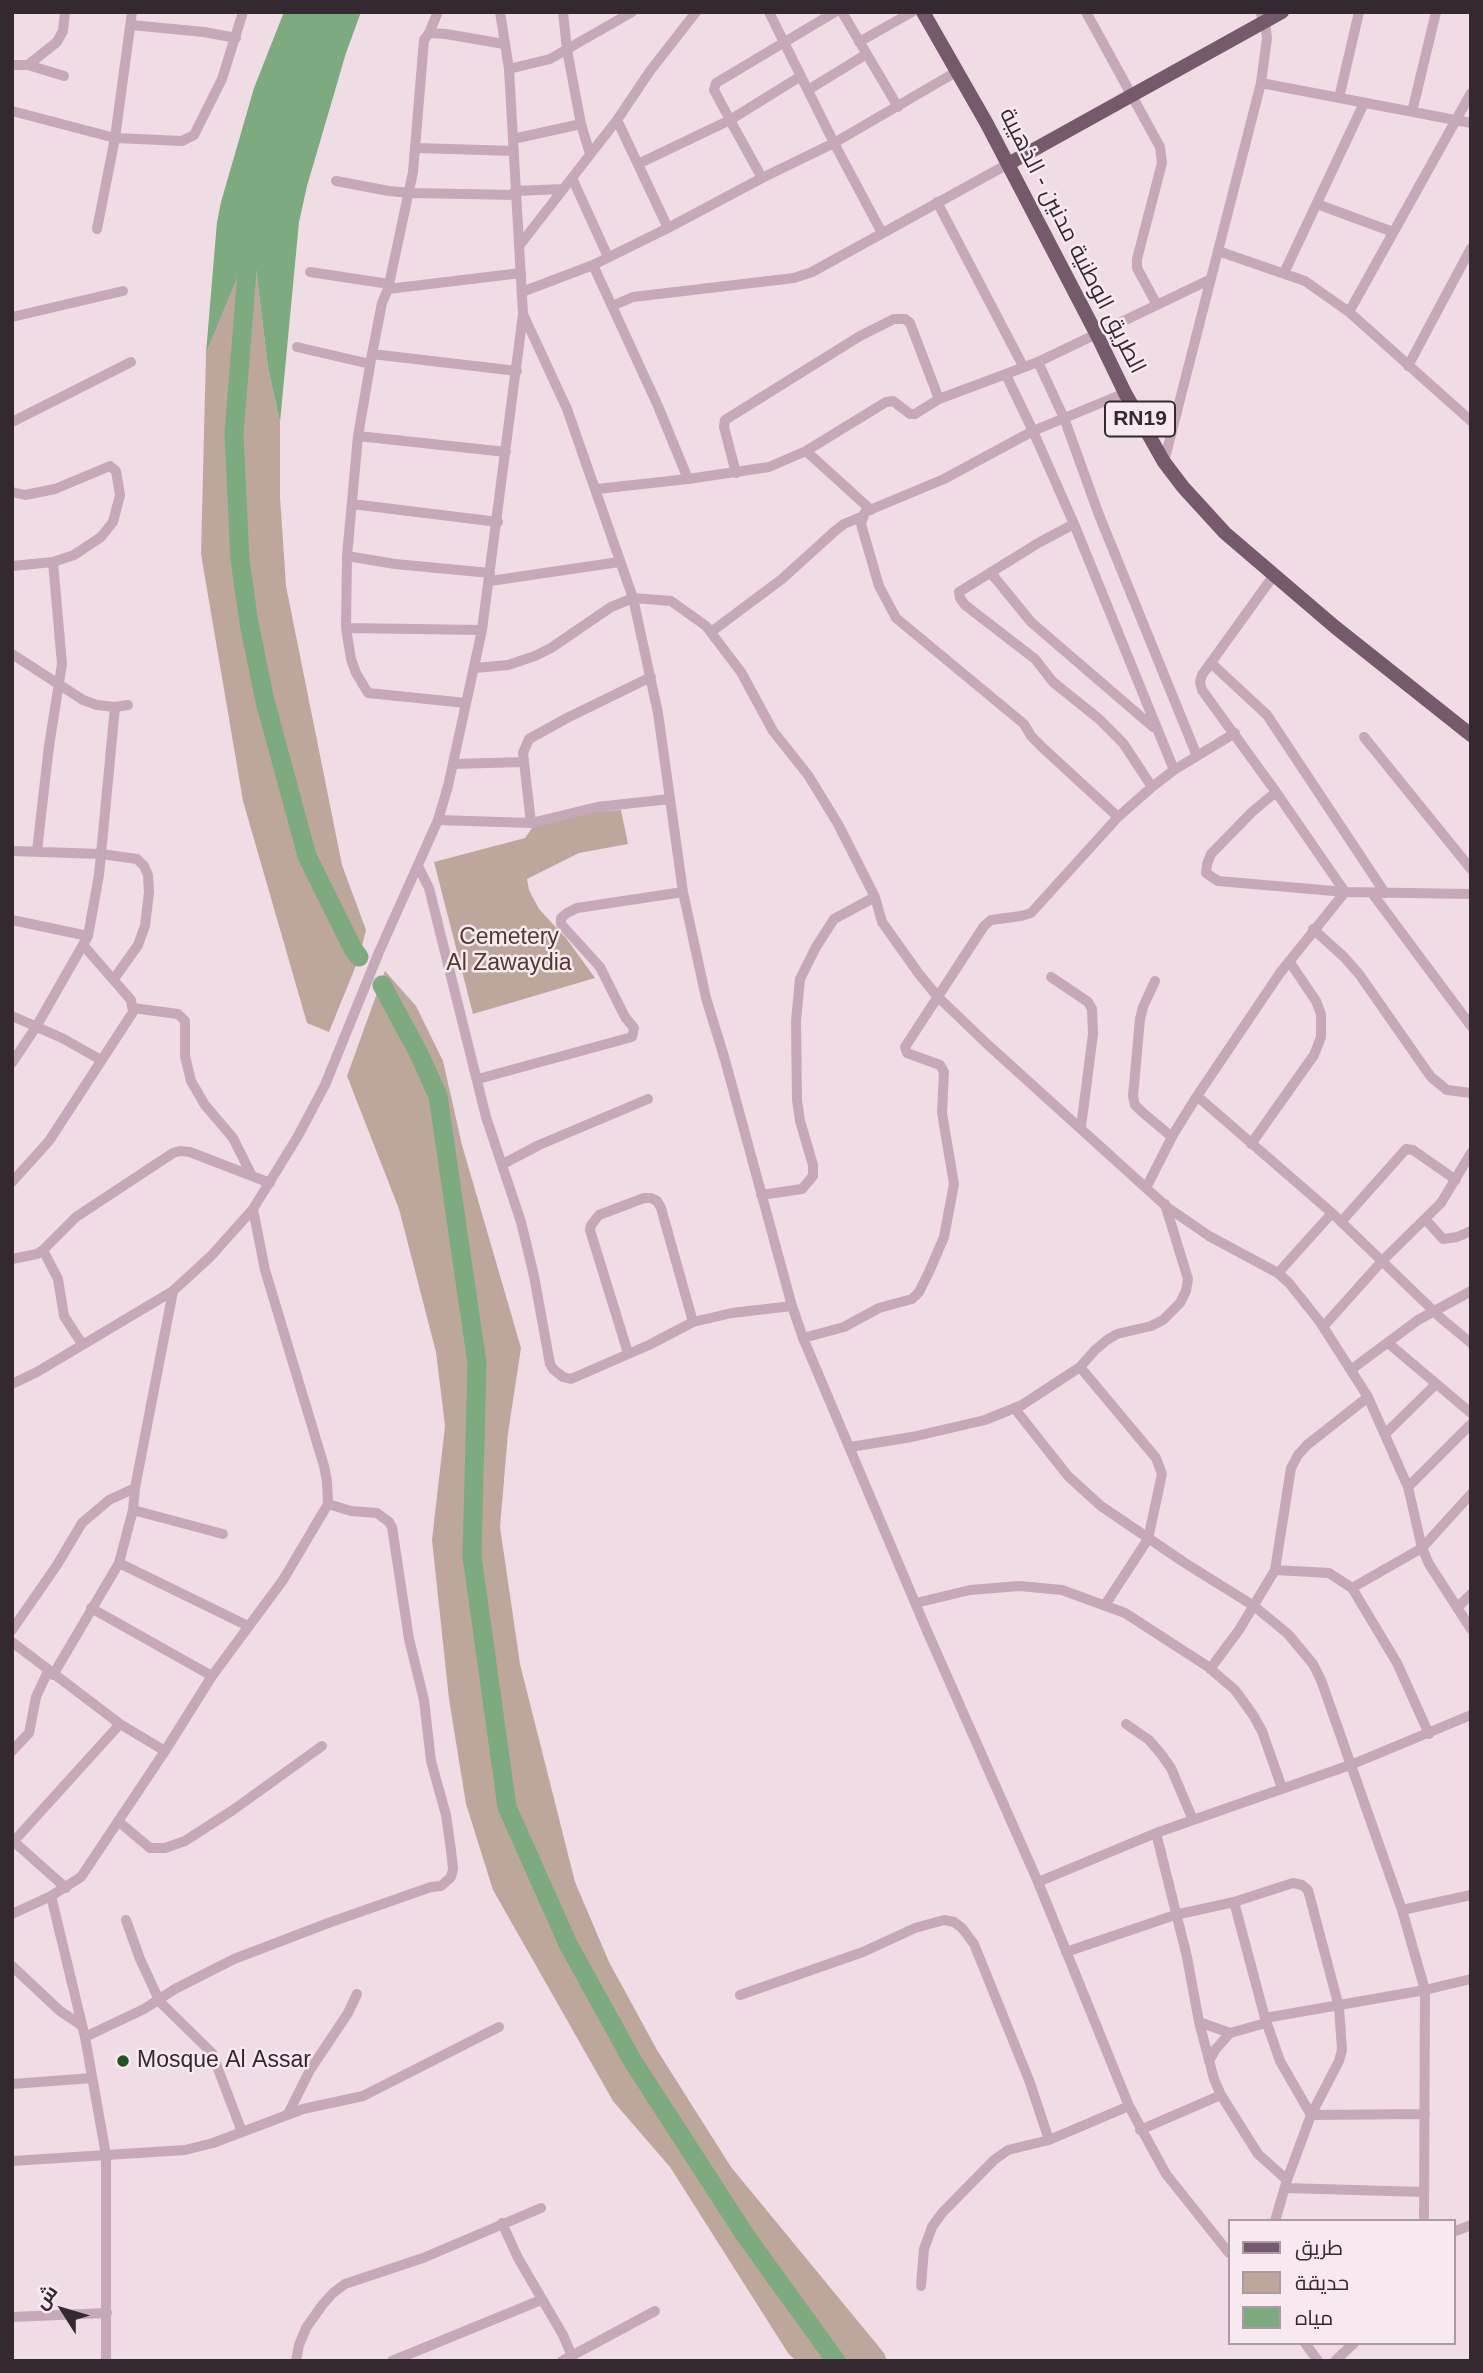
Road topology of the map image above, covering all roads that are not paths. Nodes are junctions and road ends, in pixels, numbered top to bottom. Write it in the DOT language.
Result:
graph roads {
  1 [pos="65,12"];
  2 [pos="132,12"];
  3 [pos="243,12"];
  4 [pos="438,12"];
  5 [pos="500,12"];
  6 [pos="564,12"];
  7 [pos="632,12"];
  8 [pos="696,12"];
  9 [pos="769,12"];
  10 [pos="835,12"];
  11 [pos="842,12"];
  12 [pos="912,12"];
  13 [pos="923,12"];
  14 [pos="1086,12"];
  15 [pos="1282,12"];
  16 [pos="1359,12"];
  17 [pos="1436,12"];
  18 [pos="1262,18"];
  19 [pos="131,25"];
  20 [pos="429,33"];
  21 [pos="236,38"];
  22 [pos="859,42"];
  23 [pos="504,44"];
  24 [pos="785,44"];
  25 [pos="567,50"];
  26 [pos="865,55"];
  27 [pos="12,65"];
  28 [pos="28,65"];
  29 [pos="509,69"];
  30 [pos="956,72"];
  31 [pos="64,76"];
  32 [pos="801,76"];
  33 [pos="1261,83"];
  34 [pos="808,90"];
  35 [pos="1471,93"];
  36 [pos="1132,96"];
  37 [pos="1339,98"];
  38 [pos="1364,103"];
  39 [pos="898,107"];
  40 [pos="12,111"];
  41 [pos="1412,112"];
  42 [pos="617,120"];
  43 [pos="730,120"];
  44 [pos="1456,120"];
  45 [pos="1471,123"];
  46 [pos="581,124"];
  47 [pos="115,138"];
  48 [pos="513,139"];
  49 [pos="834,143"];
  50 [pos="416,148"];
  51 [pos="514,151"];
  52 [pos="590,154"];
  53 [pos="638,164"];
  54 [pos="1008,164"];
  55 [pos="572,177"];
  56 [pos="762,178"];
  57 [pos="336,181"];
  58 [pos="563,189"];
  59 [pos="410,193"];
  60 [pos="515,193"];
  61 [pos="937,202"];
  62 [pos="1317,204"];
  63 [pos="668,228"];
  64 [pos="97,229"];
  65 [pos="1393,232"];
  66 [pos="882,233"];
  67 [pos="519,246"];
  68 [pos="1471,248"];
  69 [pos="1219,251"];
  70 [pos="608,257"];
  71 [pos="593,265"];
  72 [pos="310,272"];
  73 [pos="521,273"];
  74 [pos="1284,273"];
  75 [pos="1211,279"];
  76 [pos="388,287"];
  77 [pos="123,291"];
  78 [pos="522,292"];
  79 [pos="1157,305"];
  80 [pos="612,306"];
  81 [pos="1349,312"];
  82 [pos="523,314"];
  83 [pos="12,317"];
  84 [pos="1097,335"];
  85 [pos="297,347"];
  86 [pos="371,359"];
  87 [pos="131,362"];
  88 [pos="1038,362"];
  89 [pos="1023,366"];
  90 [pos="1408,366"];
  91 [pos="517,371"];
  92 [pos="1006,375"];
  93 [pos="1125,393"];
  94 [pos="939,399"];
  95 [pos="1064,418"];
  96 [pos="1470,420"];
  97 [pos="12,422"];
  98 [pos="1033,431"];
  99 [pos="358,436"];
  100 [pos="806,451"];
  101 [pos="506,452"];
  102 [pos="1164,462"];
  103 [pos="736,473"];
  104 [pos="688,479"];
  105 [pos="597,489"];
  106 [pos="12,492"];
  107 [pos="352,504"];
  108 [pos="867,513"];
  109 [pos="498,522"];
  110 [pos="1074,524"];
  111 [pos="348,556"];
  112 [pos="53,562"];
  113 [pos="619,562"];
  114 [pos="12,566"];
  115 [pos="991,573"];
  116 [pos="1274,575"];
  117 [pos="490,577"];
  118 [pos="633,597"];
  119 [pos="346,628"];
  120 [pos="482,630"];
  121 [pos="711,632"];
  122 [pos="12,654"];
  123 [pos="1211,663"];
  124 [pos="475,668"];
  125 [pos="651,677"];
  126 [pos="60,685"];
  127 [pos="466,703"];
  128 [pos="128,705"];
  129 [pos="115,707"];
  130 [pos="1156,729"];
  131 [pos="1235,733"];
  132 [pos="1471,735"];
  133 [pos="1364,737"];
  134 [pos="1197,756"];
  135 [pos="523,762"];
  136 [pos="453,764"];
  137 [pos="1174,770"];
  138 [pos="1152,786"];
  139 [pos="1276,792"];
  140 [pos="670,799"];
  141 [pos="1118,817"];
  142 [pos="438,820"];
  143 [pos="531,823"];
  144 [pos="12,851"];
  145 [pos="37,851"];
  146 [pos="101,854"];
  147 [pos="418,866"];
  148 [pos="1471,869"];
  149 [pos="683,892"];
  150 [pos="1345,892"];
  151 [pos="1372,893"];
  152 [pos="1385,893"];
  153 [pos="1471,894"];
  154 [pos="875,897"];
  155 [pos="12,920"];
  156 [pos="1313,929"];
  157 [pos="86,941"];
  158 [pos="1289,961"];
  159 [pos="1051,977"];
  160 [pos="114,979"];
  161 [pos="1154,981"];
  162 [pos="937,996"];
  163 [pos="12,1005"];
  164 [pos="134,1008"];
  165 [pos="14,1017"];
  166 [pos="1471,1026"];
  167 [pos="36,1027"];
  168 [pos="101,1060"];
  169 [pos="12,1063"];
  170 [pos="478,1079"];
  171 [pos="1471,1093"];
  172 [pos="1197,1096"];
  173 [pos="648,1099"];
  174 [pos="1081,1127"];
  175 [pos="1172,1137"];
  176 [pos="1251,1144"];
  177 [pos="1470,1155"];
  178 [pos="503,1164"];
  179 [pos="253,1176"];
  180 [pos="1456,1180"];
  181 [pos="12,1182"];
  182 [pos="270,1183"];
  183 [pos="1146,1188"];
  184 [pos="761,1195"];
  185 [pos="1164,1204"];
  186 [pos="253,1209"];
  187 [pos="1332,1213"];
  188 [pos="1426,1220"];
  189 [pos="1341,1222"];
  190 [pos="1471,1231"];
  191 [pos="43,1250"];
  192 [pos="12,1259"];
  193 [pos="1382,1261"];
  194 [pos="1278,1273"];
  195 [pos="173,1290"];
  196 [pos="1471,1291"];
  197 [pos="792,1306"];
  198 [pos="1433,1311"];
  199 [pos="694,1322"];
  200 [pos="1323,1327"];
  201 [pos="803,1338"];
  202 [pos="1388,1343"];
  203 [pos="1471,1343"];
  204 [pos="82,1344"];
  205 [pos="628,1353"];
  206 [pos="1080,1367"];
  207 [pos="1352,1369"];
  208 [pos="12,1384"];
  209 [pos="1436,1384"];
  210 [pos="1368,1397"];
  211 [pos="1014,1409"];
  212 [pos="1471,1413"];
  213 [pos="1471,1424"];
  214 [pos="1385,1434"];
  215 [pos="850,1447"];
  216 [pos="1408,1487"];
  217 [pos="135,1488"];
  218 [pos="1471,1494"];
  219 [pos="328,1504"];
  220 [pos="133,1510"];
  221 [pos="223,1534"];
  222 [pos="1148,1539"];
  223 [pos="1422,1548"];
  224 [pos="119,1563"];
  225 [pos="1275,1570"];
  226 [pos="1352,1588"];
  227 [pos="1471,1594"];
  228 [pos="916,1603"];
  229 [pos="1105,1605"];
  230 [pos="1254,1606"];
  231 [pos="91,1608"];
  232 [pos="1457,1608"];
  233 [pos="248,1626"];
  234 [pos="1471,1629"];
  235 [pos="12,1630"];
  236 [pos="12,1642"];
  237 [pos="1210,1669"];
  238 [pos="51,1673"];
  239 [pos="212,1676"];
  240 [pos="1471,1715"];
  241 [pos="120,1724"];
  242 [pos="1126,1724"];
  243 [pos="1429,1734"];
  244 [pos="322,1746"];
  245 [pos="12,1751"];
  246 [pos="165,1751"];
  247 [pos="1353,1764"];
  248 [pos="1282,1788"];
  249 [pos="1193,1820"];
  250 [pos="118,1821"];
  251 [pos="1156,1833"];
  252 [pos="13,1840"];
  253 [pos="1038,1882"];
  254 [pos="66,1888"];
  255 [pos="1471,1895"];
  256 [pos="51,1896"];
  257 [pos="1234,1902"];
  258 [pos="1402,1910"];
  259 [pos="12,1914"];
  260 [pos="1175,1916"];
  261 [pos="127,1920"];
  262 [pos="1066,1952"];
  263 [pos="12,1966"];
  264 [pos="1471,1979"];
  265 [pos="1425,1990"];
  266 [pos="357,1994"];
  267 [pos="740,1995"];
  268 [pos="158,1999"];
  269 [pos="1339,2007"];
  270 [pos="1265,2021"];
  271 [pos="1199,2022"];
  272 [pos="81,2025"];
  273 [pos="499,2026"];
  274 [pos="1230,2034"];
  275 [pos="85,2037"];
  276 [pos="1209,2061"];
  277 [pos="92,2078"];
  278 [pos="12,2084"];
  279 [pos="1221,2095"];
  280 [pos="1129,2106"];
  281 [pos="288,2114"];
  282 [pos="1424,2114"];
  283 [pos="1311,2115"];
  284 [pos="1140,2130"];
  285 [pos="242,2132"];
  286 [pos="1049,2140"];
  287 [pos="106,2155"];
  288 [pos="12,2161"];
  289 [pos="1286,2184"];
  290 [pos="1424,2192"];
  291 [pos="541,2207"];
  292 [pos="1276,2219"];
  293 [pos="1424,2219"];
  294 [pos="502,2223"];
  295 [pos="1228,2252"];
  296 [pos="921,2286"];
  297 [pos="541,2300"];
  298 [pos="655,2311"];
  299 [pos="107,2314"];
  300 [pos="12,2317"];
  301 [pos="1306,2345"];
  302 [pos="1352,2345"];
  303 [pos="567,2358"];
  304 [pos="106,2361"];
  305 [pos="296,2361"];
  306 [pos="392,2361"];
  307 [pos="1318,2361"];
  308 [pos="1335,2361"];
  1 -- 28 [label="street"];
  2 -- 19 [label="street"];
  3 -- 21 [label="street"];
  4 -- 20 [label="street"];
  5 -- 23 [label="street"];
  6 -- 25 [label="street"];
  7 -- 25 [label="street"];
  8 -- 42 [label="street"];
  9 -- 24 [label="street"];
  10 -- 24 [label="street"];
  11 -- 22 [label="street"];
  12 -- 22 [label="street"];
  13 -- 30 [label="main road, الطريق الوطنية مدنين - الذهيبة / RN19"];
  14 -- 36 [label="street"];
  15 -- 18 [label="main road"];
  16 -- 37 [label="street"];
  17 -- 41 [label="street"];
  18 -- 33 [label="street"];
  18 -- 36 [label="main road"];
  19 -- 21 [label="street"];
  19 -- 47 [label="street"];
  20 -- 23 [label="street"];
  20 -- 50 [label="street"];
  21 -- 47 [label="street"];
  22 -- 26 [label="street"];
  23 -- 29 [label="street"];
  24 -- 32 [label="street"];
  24 -- 43 [label="street"];
  25 -- 29 [label="street"];
  25 -- 46 [label="street"];
  26 -- 34 [label="street"];
  26 -- 39 [label="street"];
  27 -- 28 [label="street"];
  28 -- 31 [label="street"];
  29 -- 48 [label="street"];
  30 -- 39 [label="street"];
  30 -- 54 [label="main road, الطريق الوطنية مدنين - الذهيبة / RN19"];
  32 -- 34 [label="street"];
  32 -- 43 [label="street"];
  33 -- 37 [label="street"];
  33 -- 69 [label="street"];
  34 -- 49 [label="street"];
  35 -- 44 [label="street"];
  36 -- 54 [label="main road"];
  36 -- 79 [label="street"];
  37 -- 38 [label="street"];
  38 -- 41 [label="street"];
  38 -- 62 [label="street"];
  39 -- 49 [label="street"];
  40 -- 47 [label="street"];
  41 -- 44 [label="street"];
  42 -- 52 [label="street"];
  42 -- 53 [label="street"];
  43 -- 53 [label="street"];
  43 -- 56 [label="street"];
  44 -- 45 [label="street"];
  44 -- 65 [label="street"];
  46 -- 48 [label="street"];
  46 -- 52 [label="street"];
  47 -- 64 [label="street"];
  48 -- 51 [label="street"];
  49 -- 56 [label="street"];
  49 -- 66 [label="street"];
  50 -- 51 [label="street"];
  50 -- 59 [label="street"];
  51 -- 60 [label="street"];
  52 -- 55 [label="street"];
  53 -- 63 [label="street"];
  54 -- 61 [label="street"];
  54 -- 84 [label="main road, الطريق الوطنية مدنين - الذهيبة / RN19"];
  55 -- 58 [label="street"];
  55 -- 70 [label="street"];
  56 -- 63 [label="street"];
  57 -- 59 [label="street"];
  58 -- 60 [label="street"];
  58 -- 67 [label="street"];
  59 -- 60 [label="street"];
  59 -- 76 [label="street"];
  60 -- 67 [label="street"];
  61 -- 66 [label="street"];
  61 -- 89 [label="street"];
  62 -- 65 [label="street"];
  62 -- 74 [label="street"];
  63 -- 70 [label="street"];
  65 -- 81 [label="street"];
  66 -- 80 [label="street"];
  67 -- 73 [label="street"];
  68 -- 90 [label="street"];
  69 -- 74 [label="street"];
  69 -- 75 [label="street"];
  70 -- 71 [label="street"];
  71 -- 78 [label="street"];
  71 -- 80 [label="street"];
  72 -- 76 [label="street"];
  73 -- 76 [label="street"];
  73 -- 78 [label="street"];
  74 -- 81 [label="street"];
  75 -- 79 [label="street"];
  75 -- 102 [label="street"];
  76 -- 86 [label="street"];
  77 -- 83 [label="street"];
  78 -- 82 [label="street"];
  79 -- 84 [label="street"];
  80 -- 104 [label="street"];
  81 -- 90 [label="street"];
  82 -- 91 [label="street"];
  82 -- 105 [label="street"];
  84 -- 88 [label="street"];
  84 -- 93 [label="main road, الطريق الوطنية مدنين - الذهيبة / RN19"];
  85 -- 86 [label="street"];
  86 -- 91 [label="street"];
  86 -- 99 [label="street"];
  87 -- 97 [label="street"];
  88 -- 89 [label="street"];
  88 -- 95 [label="street"];
  89 -- 92 [label="street"];
  90 -- 96 [label="street"];
  91 -- 101 [label="street"];
  92 -- 94 [label="street"];
  92 -- 98 [label="street"];
  93 -- 95 [label="street"];
  93 -- 102 [label="main road, الطريق الوطنية مدنين - الذهيبة / RN19"];
  94 -- 100 [label="street"];
  94 -- 103 [label="street"];
  95 -- 98 [label="street"];
  95 -- 134 [label="street"];
  98 -- 108 [label="street"];
  98 -- 110 [label="street"];
  99 -- 101 [label="street"];
  99 -- 107 [label="street"];
  100 -- 103 [label="street"];
  100 -- 108 [label="street"];
  101 -- 109 [label="street"];
  102 -- 116 [label="main road, الطريق الوطنية مدنين - الذهيبة / RN19"];
  103 -- 104 [label="street"];
  104 -- 105 [label="street"];
  105 -- 113 [label="street"];
  106 -- 112 [label="street"];
  107 -- 109 [label="street"];
  107 -- 111 [label="street"];
  108 -- 121 [label="street"];
  108 -- 141 [label="street"];
  109 -- 117 [label="street"];
  110 -- 115 [label="street"];
  110 -- 130 [label="street"];
  111 -- 117 [label="street"];
  111 -- 119 [label="street"];
  112 -- 114 [label="street"];
  112 -- 126 [label="street"];
  113 -- 117 [label="street"];
  113 -- 118 [label="street"];
  115 -- 130 [label="street"];
  115 -- 138 [label="street"];
  116 -- 123 [label="street"];
  116 -- 132 [label="main road, الطريق الوطنية مدنين - الذهيبة / RN19"];
  117 -- 120 [label="street"];
  118 -- 121 [label="street"];
  118 -- 124 [label="street"];
  118 -- 125 [label="street"];
  119 -- 120 [label="street"];
  119 -- 127 [label="street"];
  120 -- 124 [label="street"];
  121 -- 154 [label="street"];
  122 -- 126 [label="street"];
  123 -- 131 [label="street"];
  123 -- 152 [label="street"];
  124 -- 127 [label="street"];
  125 -- 135 [label="street"];
  125 -- 140 [label="street"];
  126 -- 129 [label="street"];
  126 -- 145 [label="street"];
  127 -- 136 [label="street"];
  128 -- 129 [label="street"];
  129 -- 146 [label="street"];
  130 -- 137 [label="street"];
  131 -- 134 [label="street"];
  131 -- 139 [label="street"];
  133 -- 148 [label="street"];
  134 -- 137 [label="street"];
  135 -- 136 [label="street"];
  135 -- 143 [label="street"];
  136 -- 142 [label="street"];
  137 -- 138 [label="street"];
  138 -- 141 [label="street"];
  139 -- 150 [label="street"];
  139 -- 150 [label="street"];
  140 -- 143 [label="street"];
  140 -- 149 [label="street"];
  141 -- 162 [label="street"];
  142 -- 143 [label="street"];
  142 -- 147 [label="street"];
  144 -- 145 [label="street"];
  145 -- 146 [label="street"];
  146 -- 157 [label="street"];
  146 -- 160 [label="street"];
  147 -- 170 [label="street"];
  147 -- 182 [label="street"];
  149 -- 170 [label="street"];
  149 -- 184 [label="street"];
  150 -- 151 [label="street"];
  150 -- 156 [label="street"];
  151 -- 152 [label="street"];
  151 -- 166 [label="street"];
  152 -- 153 [label="street"];
  154 -- 162 [label="street"];
  154 -- 184 [label="street"];
  155 -- 157 [label="street"];
  156 -- 158 [label="street"];
  156 -- 171 [label="street"];
  157 -- 160 [label="street"];
  157 -- 167 [label="street"];
  158 -- 172 [label="street"];
  158 -- 176 [label="street"];
  159 -- 174 [label="street"];
  160 -- 164 [label="street"];
  161 -- 175 [label="street"];
  162 -- 174 [label="street"];
  162 -- 201 [label="street"];
  163 -- 165 [label="street"];
  164 -- 168 [label="street"];
  164 -- 179 [label="street"];
  165 -- 167 [label="street"];
  167 -- 168 [label="street"];
  167 -- 169 [label="street"];
  168 -- 181 [label="street"];
  170 -- 178 [label="street"];
  172 -- 175 [label="street"];
  172 -- 176 [label="street"];
  173 -- 178 [label="street"];
  174 -- 183 [label="street"];
  175 -- 183 [label="street"];
  176 -- 187 [label="street"];
  177 -- 180 [label="street"];
  178 -- 205 [label="street"];
  179 -- 182 [label="street"];
  179 -- 191 [label="street"];
  180 -- 188 [label="street"];
  180 -- 189 [label="street"];
  182 -- 186 [label="street"];
  183 -- 185 [label="street"];
  184 -- 197 [label="street"];
  185 -- 194 [label="street"];
  185 -- 206 [label="street"];
  186 -- 195 [label="street"];
  186 -- 219 [label="street"];
  187 -- 189 [label="street"];
  187 -- 194 [label="street"];
  188 -- 190 [label="street"];
  188 -- 193 [label="street"];
  189 -- 193 [label="street"];
  191 -- 192 [label="street"];
  191 -- 204 [label="street"];
  193 -- 198 [label="street"];
  193 -- 200 [label="street"];
  194 -- 200 [label="street"];
  195 -- 204 [label="street"];
  195 -- 217 [label="street"];
  196 -- 198 [label="street"];
  197 -- 199 [label="street"];
  197 -- 201 [label="street"];
  198 -- 202 [label="street"];
  198 -- 203 [label="street"];
  199 -- 205 [label="street"];
  199 -- 205 [label="street"];
  200 -- 207 [label="street"];
  201 -- 215 [label="street"];
  202 -- 207 [label="street"];
  202 -- 209 [label="street"];
  204 -- 208 [label="street"];
  206 -- 211 [label="street"];
  206 -- 222 [label="street"];
  207 -- 210 [label="street"];
  209 -- 212 [label="street"];
  209 -- 214 [label="street"];
  210 -- 214 [label="street"];
  210 -- 225 [label="street"];
  211 -- 215 [label="street"];
  211 -- 222 [label="street"];
  213 -- 216 [label="street"];
  214 -- 216 [label="street"];
  215 -- 228 [label="street"];
  216 -- 223 [label="street"];
  217 -- 220 [label="street"];
  217 -- 235 [label="street"];
  218 -- 223 [label="street"];
  219 -- 233 [label="street"];
  219 -- 268 [label="street"];
  220 -- 221 [label="street"];
  220 -- 224 [label="street"];
  222 -- 229 [label="street"];
  222 -- 230 [label="street"];
  223 -- 226 [label="street"];
  223 -- 232 [label="street"];
  224 -- 231 [label="street"];
  224 -- 233 [label="street"];
  225 -- 226 [label="street"];
  225 -- 230 [label="street"];
  226 -- 243 [label="street"];
  227 -- 232 [label="street"];
  228 -- 229 [label="street"];
  228 -- 253 [label="street"];
  229 -- 237 [label="street"];
  230 -- 237 [label="street"];
  230 -- 247 [label="street"];
  231 -- 238 [label="street"];
  231 -- 239 [label="street"];
  232 -- 234 [label="street"];
  233 -- 239 [label="street"];
  236 -- 238 [label="street"];
  237 -- 248 [label="street"];
  238 -- 241 [label="street"];
  238 -- 245 [label="street"];
  239 -- 246 [label="street"];
  240 -- 243 [label="street"];
  241 -- 246 [label="street"];
  241 -- 252 [label="street"];
  242 -- 249 [label="street"];
  243 -- 247 [label="street"];
  244 -- 250 [label="street"];
  246 -- 250 [label="street"];
  247 -- 248 [label="street"];
  247 -- 258 [label="street"];
  248 -- 249 [label="street"];
  249 -- 251 [label="street"];
  250 -- 254 [label="street"];
  251 -- 253 [label="street"];
  251 -- 260 [label="street"];
  252 -- 254 [label="street"];
  253 -- 262 [label="street"];
  254 -- 256 [label="street"];
  255 -- 258 [label="street"];
  256 -- 259 [label="street"];
  256 -- 272 [label="street"];
  257 -- 260 [label="street"];
  257 -- 269 [label="street"];
  257 -- 270 [label="street"];
  258 -- 265 [label="street"];
  260 -- 262 [label="street"];
  260 -- 271 [label="street"];
  261 -- 268 [label="street"];
  262 -- 280 [label="street"];
  263 -- 272 [label="street"];
  264 -- 265 [label="street"];
  265 -- 269 [label="street"];
  265 -- 282 [label="street"];
  266 -- 281 [label="street"];
  267 -- 286 [label="street"];
  268 -- 275 [label="street"];
  268 -- 285 [label="street"];
  269 -- 270 [label="street"];
  269 -- 283 [label="street"];
  270 -- 274 [label="street"];
  270 -- 283 [label="street"];
  271 -- 274 [label="street"];
  271 -- 276 [label="street"];
  272 -- 275 [label="street"];
  273 -- 281 [label="street"];
  274 -- 276 [label="street"];
  275 -- 277 [label="street"];
  276 -- 279 [label="street"];
  277 -- 278 [label="street"];
  277 -- 287 [label="street"];
  279 -- 284 [label="street"];
  279 -- 289 [label="street"];
  280 -- 284 [label="street"];
  280 -- 286 [label="street"];
  281 -- 285 [label="street"];
  282 -- 283 [label="street"];
  282 -- 290 [label="street"];
  283 -- 289 [label="street"];
  284 -- 295 [label="street"];
  285 -- 287 [label="street"];
  286 -- 296 [label="street"];
  287 -- 288 [label="street"];
  287 -- 299 [label="street"];
  289 -- 290 [label="street"];
  289 -- 292 [label="street"];
  290 -- 293 [label="street"];
  291 -- 294 [label="street"];
  294 -- 297 [label="street"];
  294 -- 305 [label="street"];
  297 -- 303 [label="street"];
  297 -- 306 [label="street"];
  298 -- 303 [label="street"];
  299 -- 300 [label="street"];
  299 -- 304 [label="street"];
  301 -- 307 [label="street"];
  302 -- 308 [label="street"];
}
